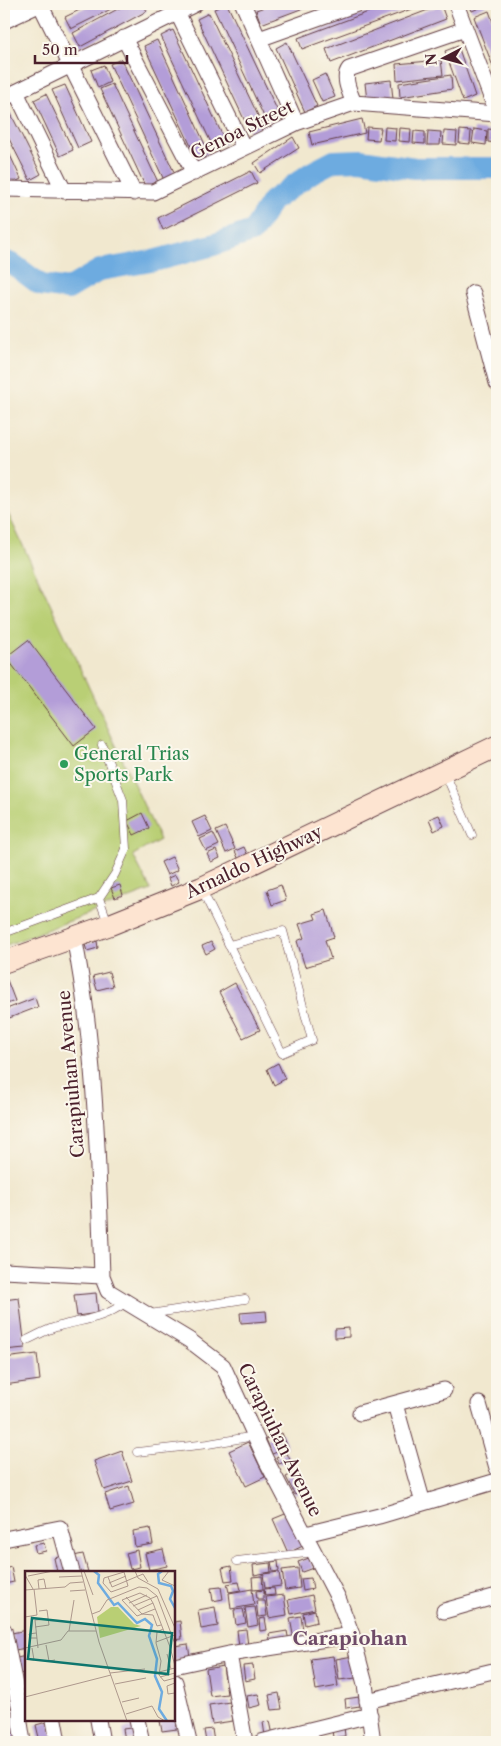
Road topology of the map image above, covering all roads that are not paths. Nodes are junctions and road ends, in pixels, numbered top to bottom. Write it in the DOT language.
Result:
graph roads {
  1 [pos="36,4"];
  2 [pos="40,4"];
  3 [pos="195,4"];
  4 [pos="243,4"];
  5 [pos="357,4"];
  6 [pos="456,4"];
  7 [pos="177,12"];
  8 [pos="4,19"];
  9 [pos="465,29"];
  10 [pos="124,38"];
  11 [pos="258,39"];
  12 [pos="71,64"];
  13 [pos="10,95"];
  14 [pos="354,103"];
  15 [pos="497,114"];
  16 [pos="296,123"];
  17 [pos="244,148"];
  18 [pos="194,173"];
  19 [pos="4,189"];
  20 [pos="64,191"];
  21 [pos="134,193"];
  22 [pos="474,293"];
  23 [pos="497,383"];
  24 [pos="102,745"];
  25 [pos="497,746"];
  26 [pos="444,771"];
  27 [pos="472,835"];
  28 [pos="201,888"];
  29 [pos="99,898"];
  30 [pos="109,925"];
  31 [pos="4,933"];
  32 [pos="74,938"];
  33 [pos="229,945"];
  34 [pos="4,962"];
  35 [pos="4,1271"];
  36 [pos="102,1276"];
  37 [pos="245,1300"];
  38 [pos="125,1303"];
  39 [pos="146,1315"];
  40 [pos="27,1340"];
  41 [pos="444,1390"];
  42 [pos="395,1404"];
  43 [pos="479,1404"];
  44 [pos="360,1413"];
  45 [pos="255,1436"];
  46 [pos="137,1452"];
  47 [pos="497,1468"];
  48 [pos="497,1481"];
  49 [pos="423,1503"];
  50 [pos="306,1534"];
  51 [pos="4,1539"];
  52 [pos="315,1552"];
  53 [pos="237,1561"];
  54 [pos="72,1571"];
  55 [pos="497,1596"];
  56 [pos="444,1611"];
  57 [pos="4,1630"];
  58 [pos="352,1635"];
  59 [pos="230,1654"];
  60 [pos="175,1666"];
  61 [pos="497,1670"];
  62 [pos="9,1675"];
  63 [pos="175,1685"];
  64 [pos="369,1708"];
  65 [pos="23,1709"];
  66 [pos="54,1721"];
  67 [pos="98,1721"];
  68 [pos="138,1721"];
  69 [pos="23,1742"];
  70 [pos="58,1742"];
  71 [pos="102,1742"];
  72 [pos="142,1742"];
  73 [pos="189,1742"];
  74 [pos="245,1742"];
  75 [pos="261,1742"];
  76 [pos="373,1742"];
  1 -- 8 [label="street"];
  2 -- 12 [label="street"];
  3 -- 7 [label="street"];
  4 -- 11 [label="street"];
  5 -- 11 [label="street"];
  6 -- 9 [label="street"];
  7 -- 10 [label="street"];
  7 -- 17 [label="street"];
  9 -- 14 [label="street"];
  9 -- 15 [label="street"];
  10 -- 12 [label="street"];
  10 -- 18 [label="street"];
  11 -- 16 [label="street"];
  12 -- 13 [label="street"];
  12 -- 21 [label="street"];
  13 -- 20 [label="street"];
  14 -- 15 [label="street, Genoa Street"];
  14 -- 16 [label="street, Genoa Street"];
  16 -- 17 [label="street, Genoa Street"];
  17 -- 18 [label="street, Genoa Street"];
  18 -- 21 [label="street, Genoa Street"];
  19 -- 20 [label="street, Genoa Street"];
  20 -- 21 [label="street, Genoa Street"];
  22 -- 23 [label="street"];
  24 -- 29 [label="lane"];
  25 -- 26 [label="main road, Arnaldo Highway"];
  26 -- 27 [label="lane"];
  26 -- 28 [label="main road, Arnaldo Highway"];
  28 -- 30 [label="main road, Arnaldo Highway"];
  28 -- 33 [label="lane"];
  29 -- 30 [label="lane"];
  29 -- 31 [label="lane"];
  30 -- 32 [label="main road, Arnaldo Highway"];
  32 -- 34 [label="main road, Arnaldo Highway"];
  32 -- 36 [label="street, Carapiuhan Avenue"];
  33 -- 33 [label="lane"];
  35 -- 36 [label="street"];
  36 -- 38 [label="street, Carapiuhan Avenue"];
  37 -- 39 [label="lane"];
  38 -- 39 [label="street, Carapiuhan Avenue"];
  38 -- 40 [label="lane"];
  39 -- 45 [label="street, Carapiuhan Avenue"];
  41 -- 42 [label="street"];
  42 -- 44 [label="street"];
  42 -- 49 [label="street"];
  43 -- 47 [label="street"];
  45 -- 46 [label="lane"];
  45 -- 50 [label="street, Carapiuhan Avenue"];
  48 -- 49 [label="street"];
  49 -- 50 [label="street"];
  50 -- 52 [label="street, Carapiuhan Avenue"];
  51 -- 54 [label="street"];
  52 -- 53 [label="lane"];
  52 -- 58 [label="street, Carapiuhan Avenue"];
  55 -- 56 [label="street"];
  57 -- 62 [label="street"];
  58 -- 59 [label="street"];
  58 -- 64 [label="street, Carapiuhan Avenue"];
  59 -- 60 [label="street"];
  59 -- 74 [label="street"];
  61 -- 64 [label="street"];
  62 -- 65 [label="street"];
  63 -- 73 [label="street"];
  64 -- 75 [label="street"];
  64 -- 76 [label="street, Carapiuhan Avenue"];
  65 -- 69 [label="street"];
  66 -- 70 [label="street"];
  67 -- 71 [label="street"];
  68 -- 72 [label="street"];
}
